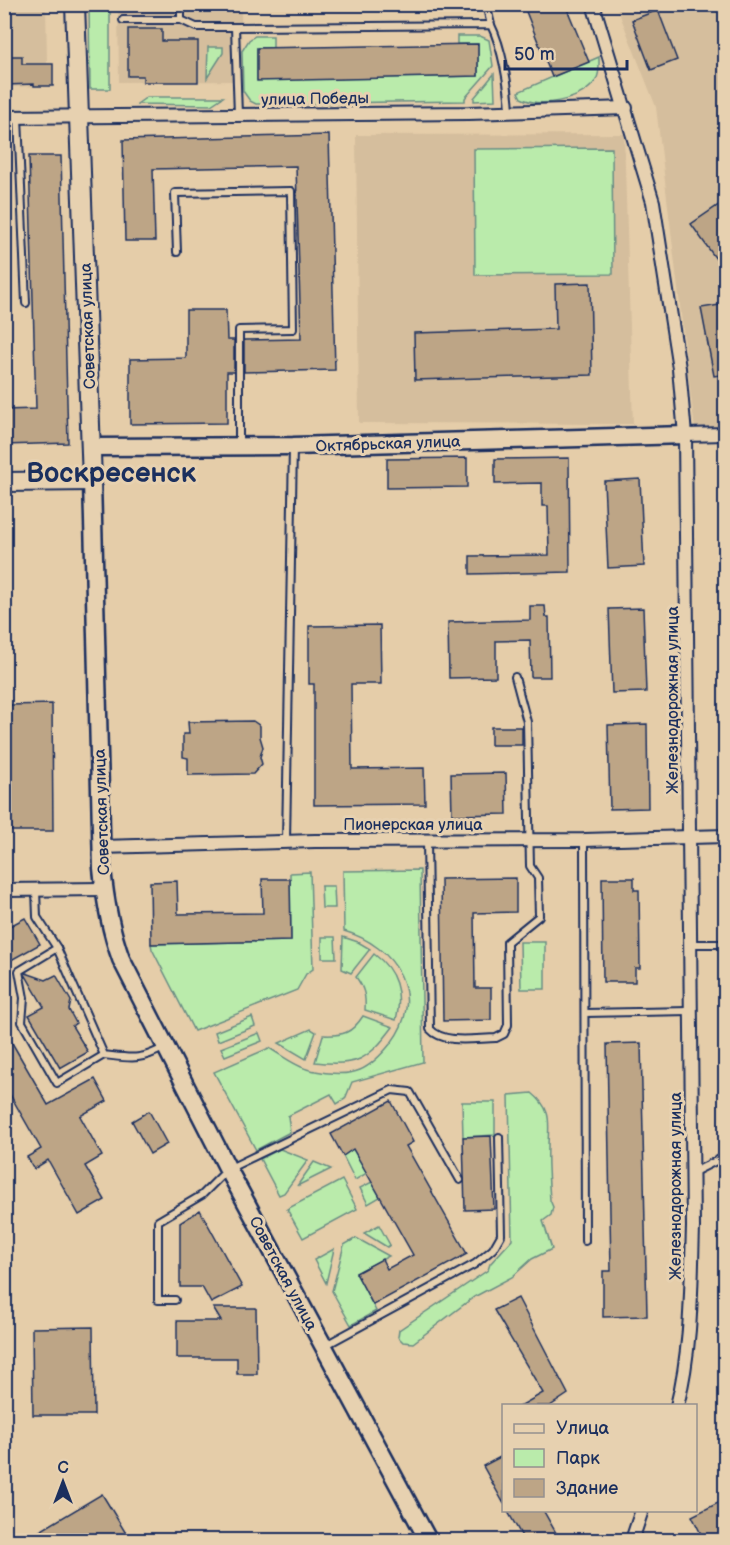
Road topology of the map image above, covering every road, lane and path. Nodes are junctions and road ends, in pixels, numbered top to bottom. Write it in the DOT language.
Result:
graph roads {
  1 [pos="75,4"];
  2 [pos="181,4"];
  3 [pos="486,4"];
  4 [pos="593,4"];
  5 [pos="123,20"];
  6 [pos="181,20"];
  7 [pos="491,25"];
  8 [pos="235,27"];
  9 [pos="626,108"];
  10 [pos="510,111"];
  11 [pos="238,115"];
  12 [pos="79,116"];
  13 [pos="4,117"];
  14 [pos="18,117"];
  15 [pos="177,252"];
  16 [pos="26,303"];
  17 [pos="726,434"];
  18 [pos="685,435"];
  19 [pos="239,446"];
  20 [pos="293,446"];
  21 [pos="92,447"];
  22 [pos="92,481"];
  23 [pos="4,482"];
  24 [pos="515,677"];
  25 [pos="726,836"];
  26 [pos="689,837"];
  27 [pos="530,840"];
  28 [pos="584,840"];
  29 [pos="427,841"];
  30 [pos="286,842"];
  31 [pos="101,847"];
  32 [pos="36,889"];
  33 [pos="104,889"];
  34 [pos="4,890"];
  35 [pos="689,944"];
  36 [pos="726,944"];
  37 [pos="57,948"];
  38 [pos="690,1011"];
  39 [pos="585,1013"];
  40 [pos="166,1047"];
  41 [pos="104,1055"];
  42 [pos="499,1137"];
  43 [pos="726,1156"];
  44 [pos="228,1169"];
  45 [pos="692,1173"];
  46 [pos="460,1180"];
  47 [pos="585,1241"];
  48 [pos="175,1300"];
  49 [pos="324,1347"];
  50 [pos="678,1404"];
  51 [pos="641,1512"];
  52 [pos="428,1540"];
  53 [pos="632,1540"];
  1 -- 12 [label="main road, Советская улица"];
  2 -- 6 [label="lane"];
  3 -- 7 [label="lane"];
  4 -- 9 [label="street, Железнодорожная улица"];
  5 -- 6 [label="lane"];
  6 -- 8 [label="lane"];
  7 -- 8 [label="lane"];
  7 -- 10 [label="lane"];
  8 -- 11 [label="lane"];
  9 -- 10 [label="street, улица Победы"];
  9 -- 18 [label="street, Железнодорожная улица"];
  10 -- 11 [label="street, улица Победы"];
  11 -- 12 [label="street, улица Победы"];
  12 -- 14 [label="street, улица Победы"];
  12 -- 21 [label="main road, Советская улица"];
  13 -- 14 [label="street, улица Победы"];
  14 -- 16 [label="lane"];
  15 -- 19 [label="lane"];
  17 -- 18 [label="street"];
  18 -- 20 [label="street, Октябрьская улица"];
  18 -- 26 [label="street, Железнодорожная улица"];
  19 -- 20 [label="street, Октябрьская улица"];
  19 -- 21 [label="street, Октябрьская улица"];
  20 -- 30 [label="lane"];
  21 -- 22 [label="main road, Советская улица"];
  22 -- 23 [label="main road"];
  22 -- 31 [label="street, Советская улица"];
  24 -- 27 [label="lane"];
  25 -- 26 [label="street, Пионерская улица"];
  26 -- 28 [label="street, Пионерская улица"];
  26 -- 35 [label="street, Железнодорожная улица"];
  27 -- 28 [label="street, Пионерская улица"];
  27 -- 29 [label="street, Пионерская улица"];
  27 -- 29 [label="lane"];
  28 -- 39 [label="lane"];
  29 -- 30 [label="street, Пионерская улица"];
  30 -- 31 [label="street, Пионерская улица"];
  31 -- 33 [label="street, Советская улица"];
  32 -- 33 [label="street"];
  32 -- 34 [label="street"];
  32 -- 37 [label="lane"];
  33 -- 40 [label="street, Советская улица"];
  35 -- 36 [label="lane"];
  35 -- 38 [label="street, Железнодорожная улица"];
  37 -- 41 [label="lane"];
  37 -- 41 [label="lane"];
  38 -- 39 [label="lane"];
  38 -- 45 [label="street, Железнодорожная улица"];
  39 -- 47 [label="lane"];
  40 -- 41 [label="lane"];
  40 -- 44 [label="street, Советская улица"];
  42 -- 49 [label="lane"];
  43 -- 45 [label="lane"];
  44 -- 46 [label="lane"];
  44 -- 48 [label="lane"];
  44 -- 49 [label="street, Советская улица"];
  45 -- 50 [label="street, Железнодорожная улица"];
  49 -- 52 [label="street, Советская улица"];
  51 -- 53 [label="street"];
}
